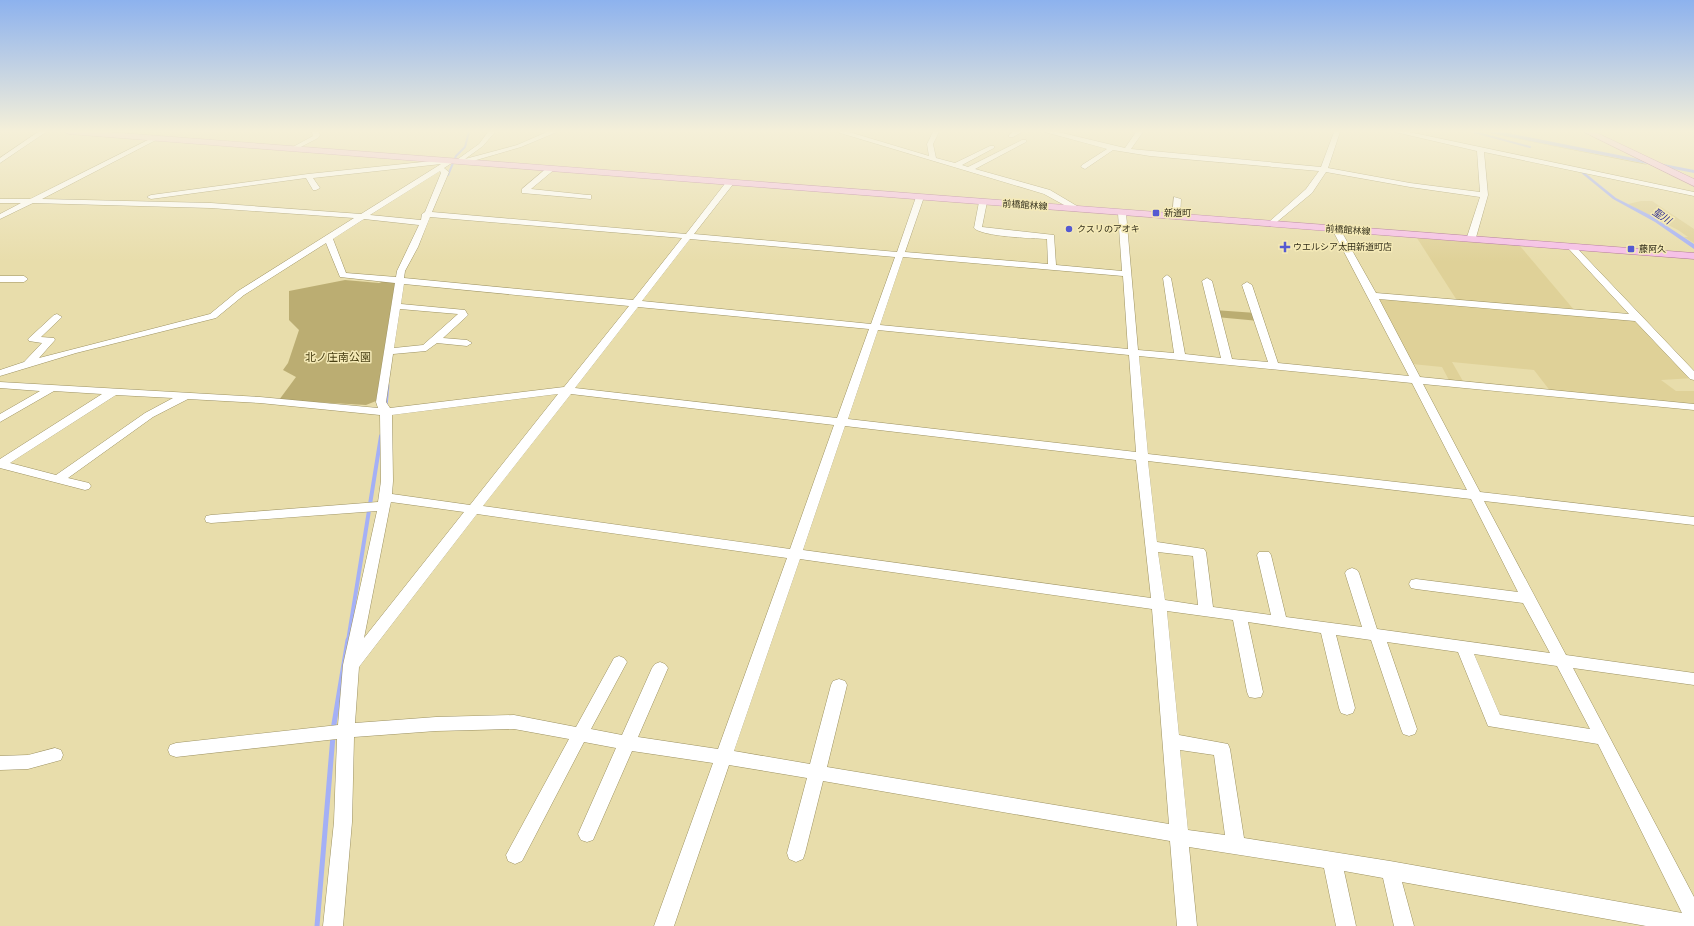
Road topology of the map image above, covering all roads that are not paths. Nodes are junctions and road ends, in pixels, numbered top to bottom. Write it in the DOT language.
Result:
graph roads {
  1 [pos="80,175"];
  2 [pos="316,175"];
  3 [pos="431,175"];
  4 [pos="444,175"];
  5 [pos="544,175"];
  6 [pos="630,175"];
  7 [pos="990,175"];
  8 [pos="1320,175"];
  9 [pos="1358,175"];
  10 [pos="1482,175"];
  11 [pos="1603,175"];
  12 [pos="1677,175"];
  13 [pos="308,176"];
  14 [pos="730,183"];
  15 [pos="1694,183"];
  16 [pos="316,188"];
  17 [pos="1694,194"];
  18 [pos="1484,195"];
  19 [pos="588,197"];
  20 [pos="920,197"];
  21 [pos="1177,199"];
  22 [pos="0,200"];
  23 [pos="30,200"];
  24 [pos="125,201"];
  25 [pos="983,202"];
  26 [pos="1078,210"];
  27 [pos="1122,213"];
  28 [pos="426,214"];
  29 [pos="0,217"];
  30 [pos="364,217"];
  31 [pos="1176,217"];
  32 [pos="422,223"];
  33 [pos="1272,224"];
  34 [pos="1336,229"];
  35 [pos="688,237"];
  36 [pos="328,238"];
  37 [pos="1472,239"];
  38 [pos="1571,246"];
  39 [pos="900,255"];
  40 [pos="1694,256"];
  41 [pos="1052,268"];
  42 [pos="1128,274"];
  43 [pos="1167,278"];
  44 [pos="0,279"];
  45 [pos="24,279"];
  46 [pos="400,280"];
  47 [pos="1207,281"];
  48 [pos="1247,285"];
  49 [pos="1373,296"];
  50 [pos="635,304"];
  51 [pos="395,306"];
  52 [pos="57,317"];
  53 [pos="1639,318"];
  54 [pos="874,327"];
  55 [pos="437,340"];
  56 [pos="467,343"];
  57 [pos="389,352"];
  58 [pos="1134,352"];
  59 [pos="1180,357"];
  60 [pos="1227,361"];
  61 [pos="29,363"];
  62 [pos="1274,366"];
  63 [pos="0,373"];
  64 [pos="1694,376"];
  65 [pos="1416,380"];
  66 [pos="0,385"];
  67 [pos="52,388"];
  68 [pos="567,390"];
  69 [pos="113,392"];
  70 [pos="185,396"];
  71 [pos="1694,408"];
  72 [pos="386,412"];
  73 [pos="0,419"];
  74 [pos="840,422"];
  75 [pos="1142,457"];
  76 [pos="58,479"];
  77 [pos="85,486"];
  78 [pos="1475,496"];
  79 [pos="384,502"];
  80 [pos="473,509"];
  81 [pos="211,519"];
  82 [pos="1694,521"];
  83 [pos="1151,546"];
  84 [pos="794,553"];
  85 [pos="1264,555"];
  86 [pos="1352,573"];
  87 [pos="1416,584"];
  88 [pos="1528,598"];
  89 [pos="1159,606"];
  90 [pos="1206,612"];
  91 [pos="1239,616"];
  92 [pos="1280,622"];
  93 [pos="1327,628"];
  94 [pos="1374,634"];
  95 [pos="1463,646"];
  96 [pos="1561,659"];
  97 [pos="619,662"];
  98 [pos="351,665"];
  99 [pos="660,668"];
  100 [pos="1694,678"];
  101 [pos="839,685"];
  102 [pos="1255,692"];
  103 [pos="1347,708"];
  104 [pos="1409,729"];
  105 [pos="346,731"];
  106 [pos="582,733"];
  107 [pos="1603,738"];
  108 [pos="1170,741"];
  109 [pos="627,743"];
  110 [pos="176,750"];
  111 [pos="55,755"];
  112 [pos="725,757"];
  113 [pos="0,763"];
  114 [pos="816,773"];
  115 [pos="587,834"];
  116 [pos="1180,837"];
  117 [pos="1236,846"];
  118 [pos="796,853"];
  119 [pos="516,855"];
  120 [pos="1332,860"];
  121 [pos="1390,870"];
  122 [pos="1694,917"];
  123 [pos="1694,925"];
  124 [pos="333,926"];
  125 [pos="664,926"];
  126 [pos="1188,926"];
  127 [pos="1346,926"];
  128 [pos="1404,926"];
  1 -- 23 [label="street"];
  2 -- 13 [label="street"];
  3 -- 30 [label="street"];
  4 -- 28 [label="street"];
  5 -- 19 [label="street"];
  6 -- 14 [label="main road, 前橋館林線"];
  7 -- 26 [label="street"];
  8 -- 33 [label="street"];
  9 -- 18 [label="street"];
  10 -- 18 [label="street"];
  11 -- 17 [label="street"];
  12 -- 15 [label="main road"];
  13 -- 16 [label="street"];
  13 -- 24 [label="street"];
  14 -- 20 [label="main road, 前橋館林線"];
  14 -- 35 [label="street"];
  18 -- 37 [label="street"];
  20 -- 25 [label="main road, 前橋館林線"];
  20 -- 39 [label="street"];
  21 -- 31 [label="street"];
  22 -- 23 [label="street"];
  23 -- 24 [label="street"];
  23 -- 29 [label="street"];
  24 -- 30 [label="street"];
  25 -- 26 [label="main road, 前橋館林線"];
  25 -- 41 [label="street"];
  26 -- 27 [label="main road, 前橋館林線"];
  27 -- 31 [label="main road, 前橋館林線"];
  27 -- 42 [label="street"];
  28 -- 32 [label="street"];
  28 -- 35 [label="street"];
  30 -- 32 [label="street"];
  30 -- 36 [label="street"];
  31 -- 33 [label="main road, 前橋館林線"];
  32 -- 46 [label="street"];
  33 -- 34 [label="main road, 前橋館林線"];
  34 -- 37 [label="main road, 前橋館林線"];
  34 -- 49 [label="street"];
  35 -- 39 [label="street"];
  35 -- 50 [label="street"];
  36 -- 46 [label="street"];
  36 -- 61 [label="street"];
  37 -- 38 [label="main road, 前橋館林線"];
  38 -- 40 [label="main road, 前橋館林線"];
  38 -- 53 [label="street"];
  39 -- 41 [label="street"];
  39 -- 54 [label="street"];
  41 -- 42 [label="street"];
  42 -- 58 [label="street"];
  43 -- 59 [label="street"];
  44 -- 45 [label="street"];
  46 -- 50 [label="street"];
  46 -- 51 [label="street"];
  47 -- 60 [label="street"];
  48 -- 62 [label="street"];
  49 -- 53 [label="street"];
  49 -- 65 [label="street"];
  50 -- 54 [label="street"];
  50 -- 68 [label="street"];
  51 -- 55 [label="street"];
  51 -- 57 [label="street"];
  52 -- 61 [label="street"];
  53 -- 64 [label="street"];
  54 -- 58 [label="street"];
  54 -- 74 [label="street"];
  55 -- 56 [label="street"];
  55 -- 57 [label="street"];
  57 -- 72 [label="street"];
  58 -- 59 [label="street"];
  58 -- 75 [label="street"];
  59 -- 60 [label="street"];
  60 -- 62 [label="street"];
  61 -- 63 [label="street"];
  62 -- 65 [label="street"];
  65 -- 71 [label="street"];
  65 -- 78 [label="street"];
  66 -- 67 [label="street"];
  67 -- 69 [label="street"];
  67 -- 73 [label="street"];
  68 -- 72 [label="street"];
  68 -- 74 [label="street"];
  68 -- 80 [label="street"];
  69 -- 70 [label="street"];
  69 -- 76 [label="street"];
  70 -- 72 [label="street"];
  70 -- 76 [label="street"];
  72 -- 79 [label="street"];
  74 -- 75 [label="street"];
  74 -- 84 [label="street"];
  75 -- 78 [label="street"];
  75 -- 83 [label="street"];
  76 -- 77 [label="street"];
  78 -- 82 [label="street"];
  78 -- 88 [label="street"];
  79 -- 80 [label="street"];
  79 -- 81 [label="street"];
  79 -- 98 [label="street"];
  80 -- 84 [label="street"];
  80 -- 98 [label="street"];
  83 -- 89 [label="street"];
  83 -- 90 [label="street"];
  84 -- 89 [label="street"];
  84 -- 112 [label="street"];
  85 -- 92 [label="street"];
  86 -- 94 [label="street"];
  87 -- 88 [label="street"];
  88 -- 96 [label="street"];
  89 -- 90 [label="street"];
  89 -- 108 [label="street"];
  90 -- 91 [label="street"];
  91 -- 92 [label="street"];
  91 -- 102 [label="street"];
  92 -- 93 [label="street"];
  93 -- 94 [label="street"];
  93 -- 103 [label="street"];
  94 -- 95 [label="street"];
  94 -- 104 [label="street"];
  95 -- 96 [label="street"];
  95 -- 107 [label="street"];
  96 -- 100 [label="street"];
  96 -- 107 [label="street"];
  97 -- 106 [label="street"];
  98 -- 105 [label="street"];
  99 -- 109 [label="street"];
  101 -- 114 [label="street"];
  105 -- 106 [label="street"];
  105 -- 110 [label="street"];
  105 -- 124 [label="street"];
  106 -- 109 [label="street"];
  106 -- 119 [label="street"];
  107 -- 122 [label="street"];
  108 -- 116 [label="street"];
  108 -- 117 [label="street"];
  109 -- 112 [label="street"];
  109 -- 115 [label="street"];
  111 -- 113 [label="street"];
  112 -- 114 [label="street"];
  112 -- 125 [label="street"];
  114 -- 116 [label="street"];
  114 -- 118 [label="street"];
  116 -- 117 [label="street"];
  116 -- 126 [label="street"];
  117 -- 120 [label="street"];
  120 -- 121 [label="street"];
  120 -- 127 [label="street"];
  121 -- 123 [label="street"];
  121 -- 128 [label="street"];
}
